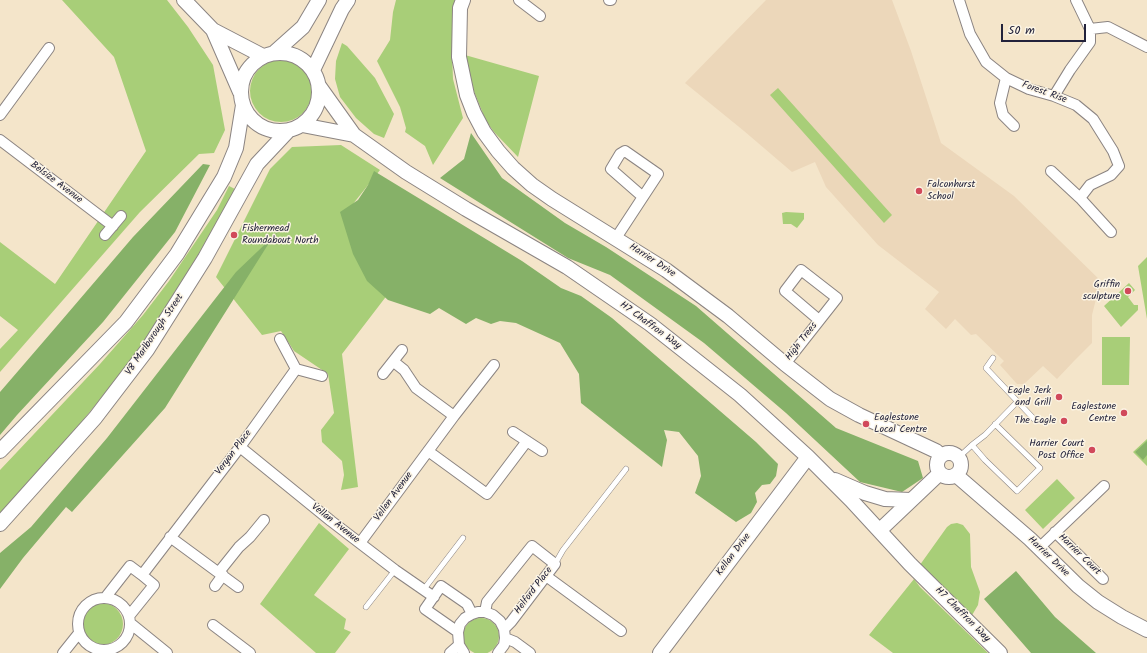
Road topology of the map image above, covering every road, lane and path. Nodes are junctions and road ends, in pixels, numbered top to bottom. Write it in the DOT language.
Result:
graph roads {
  1 [pos="184,0"];
  2 [pos="319,0"];
  3 [pos="463,0"];
  4 [pos="519,0"];
  5 [pos="959,0"];
  6 [pos="1076,0"];
  7 [pos="345,4"];
  8 [pos="540,16"];
  9 [pos="1090,29"];
  10 [pos="213,30"];
  11 [pos="1147,47"];
  12 [pos="49,48"];
  13 [pos="269,54"];
  14 [pos="313,70"];
  15 [pos="1006,78"];
  16 [pos="319,86"];
  17 [pos="1054,96"];
  18 [pos="241,99"];
  19 [pos="0,115"];
  20 [pos="302,125"];
  21 [pos="1014,126"];
  22 [pos="288,131"];
  23 [pos="354,135"];
  24 [pos="0,140"];
  25 [pos="1051,171"];
  26 [pos="643,197"];
  27 [pos="1080,198"];
  28 [pos="121,216"];
  29 [pos="113,226"];
  30 [pos="1111,232"];
  31 [pos="106,235"];
  32 [pos="616,238"];
  33 [pos="819,320"];
  34 [pos="280,339"];
  35 [pos="402,350"];
  36 [pos="993,358"];
  37 [pos="394,362"];
  38 [pos="785,364"];
  39 [pos="494,365"];
  40 [pos="296,368"];
  41 [pos="383,374"];
  42 [pos="322,376"];
  43 [pos="1017,402"];
  44 [pos="454,416"];
  45 [pos="1034,419"];
  46 [pos="995,424"];
  47 [pos="514,432"];
  48 [pos="527,441"];
  49 [pos="972,445"];
  50 [pos="240,447"];
  51 [pos="0,451"];
  52 [pos="428,451"];
  53 [pos="542,451"];
  54 [pos="941,456"];
  55 [pos="808,457"];
  56 [pos="959,457"];
  57 [pos="626,469"];
  58 [pos="940,473"];
  59 [pos="956,475"];
  60 [pos="827,476"];
  61 [pos="1104,486"];
  62 [pos="911,500"];
  63 [pos="264,520"];
  64 [pos="0,524"];
  65 [pos="880,530"];
  66 [pos="1056,532"];
  67 [pos="170,537"];
  68 [pos="463,538"];
  69 [pos="360,543"];
  70 [pos="1039,548"];
  71 [pos="555,564"];
  72 [pos="395,570"];
  73 [pos="221,573"];
  74 [pos="142,575"];
  75 [pos="546,576"];
  76 [pos="1104,579"];
  77 [pos="215,586"];
  78 [pos="238,587"];
  79 [pos="424,590"];
  80 [pos="434,597"];
  81 [pos="106,598"];
  82 [pos="366,607"];
  83 [pos="485,612"];
  84 [pos="472,614"];
  85 [pos="129,620"];
  86 [pos="213,625"];
  87 [pos="1147,630"];
  88 [pos="622,631"];
  89 [pos="458,632"];
  90 [pos="79,633"];
  91 [pos="505,634"];
  92 [pos="461,649"];
  93 [pos="108,652"];
  94 [pos="63,653"];
  95 [pos="167,653"];
  96 [pos="250,653"];
  97 [pos="450,653"];
  98 [pos="498,653"];
  99 [pos="530,653"];
  100 [pos="660,653"];
  101 [pos="1000,653"];
  1 -- 10 [label="street"];
  2 -- 13 [label="street"];
  3 -- 32 [label="street, Harrier Drive"];
  4 -- 8 [label="street"];
  5 -- 15 [label="street, Forest Rise"];
  6 -- 9 [label="street"];
  7 -- 14 [label="street"];
  9 -- 11 [label="street"];
  9 -- 17 [label="street"];
  10 -- 13 [label="street"];
  10 -- 18 [label="street"];
  12 -- 19 [label="street"];
  13 -- 14 [label="street"];
  13 -- 18 [label="street"];
  14 -- 16 [label="street"];
  15 -- 17 [label="street, Forest Rise"];
  15 -- 21 [label="street"];
  16 -- 20 [label="street"];
  16 -- 23 [label="street, H7 Chaffron Way"];
  17 -- 27 [label="street, Forest Rise"];
  18 -- 22 [label="street"];
  18 -- 51 [label="street"];
  20 -- 22 [label="street"];
  20 -- 23 [label="street, H7 Chaffron Way"];
  22 -- 64 [label="street, V8 Marlborough Street"];
  23 -- 55 [label="street, H7 Chaffron Way"];
  24 -- 29 [label="street, Belsize Avenue"];
  25 -- 27 [label="street"];
  26 -- 26 [label="street"];
  26 -- 32 [label="street"];
  27 -- 30 [label="street"];
  28 -- 29 [label="street"];
  29 -- 31 [label="street"];
  32 -- 38 [label="street, Harrier Drive"];
  33 -- 33 [label="street, High Trees"];
  33 -- 38 [label="street, High Trees"];
  34 -- 40 [label="street"];
  35 -- 37 [label="street"];
  36 -- 43 [label="lane"];
  37 -- 41 [label="street"];
  37 -- 44 [label="street"];
  38 -- 54 [label="street, Harrier Drive"];
  39 -- 44 [label="street, Vellen Avenue"];
  40 -- 42 [label="street"];
  40 -- 50 [label="street, Veryan Place"];
  43 -- 45 [label="lane"];
  43 -- 46 [label="lane"];
  44 -- 52 [label="street, Vellen Avenue"];
  46 -- 49 [label="lane"];
  46 -- 49 [label="lane"];
  47 -- 48 [label="street"];
  48 -- 52 [label="street"];
  48 -- 53 [label="street"];
  49 -- 56 [label="lane"];
  50 -- 67 [label="street, Veryan Place"];
  50 -- 69 [label="street, Vellan Avenue"];
  52 -- 69 [label="street, Vellen Avenue"];
  54 -- 56 [label="street"];
  54 -- 58 [label="street"];
  55 -- 60 [label="street, H7 Chaffron Way"];
  55 -- 100 [label="street, Kellan Drive"];
  56 -- 59 [label="street"];
  57 -- 71 [label="lane"];
  58 -- 59 [label="street"];
  58 -- 62 [label="street"];
  59 -- 70 [label="street, Harrier Drive"];
  60 -- 62 [label="street"];
  60 -- 65 [label="street, H7 Chaffron Way"];
  61 -- 66 [label="street, Harrier Court"];
  62 -- 65 [label="street"];
  63 -- 73 [label="street"];
  65 -- 101 [label="street, H7 Chaffron Way"];
  66 -- 70 [label="street, Harrier Court"];
  66 -- 76 [label="street, Harrier Court"];
  67 -- 73 [label="street"];
  67 -- 74 [label="street, Veryan Place"];
  68 -- 79 [label="lane"];
  69 -- 72 [label="street, Vellan Avenue"];
  70 -- 87 [label="street, Harrier Drive"];
  71 -- 75 [label="street, Helford Place"];
  71 -- 83 [label="street, Helford Place"];
  72 -- 79 [label="street, Vellan Avenue"];
  72 -- 82 [label="lane"];
  73 -- 77 [label="street"];
  73 -- 78 [label="street"];
  74 -- 81 [label="street"];
  74 -- 85 [label="street"];
  75 -- 88 [label="street"];
  75 -- 91 [label="street, Helford Place"];
  79 -- 80 [label="street, Vellan Avenue"];
  80 -- 84 [label="street"];
  80 -- 89 [label="street"];
  81 -- 85 [label="street"];
  81 -- 90 [label="street"];
  83 -- 84 [label="street"];
  83 -- 91 [label="street"];
  84 -- 89 [label="street"];
  85 -- 93 [label="street"];
  85 -- 95 [label="street"];
  86 -- 96 [label="street"];
  89 -- 92 [label="street"];
  90 -- 93 [label="street"];
  90 -- 94 [label="street"];
  91 -- 98 [label="street, Helford Place"];
  91 -- 99 [label="street"];
  92 -- 97 [label="street"];
}
